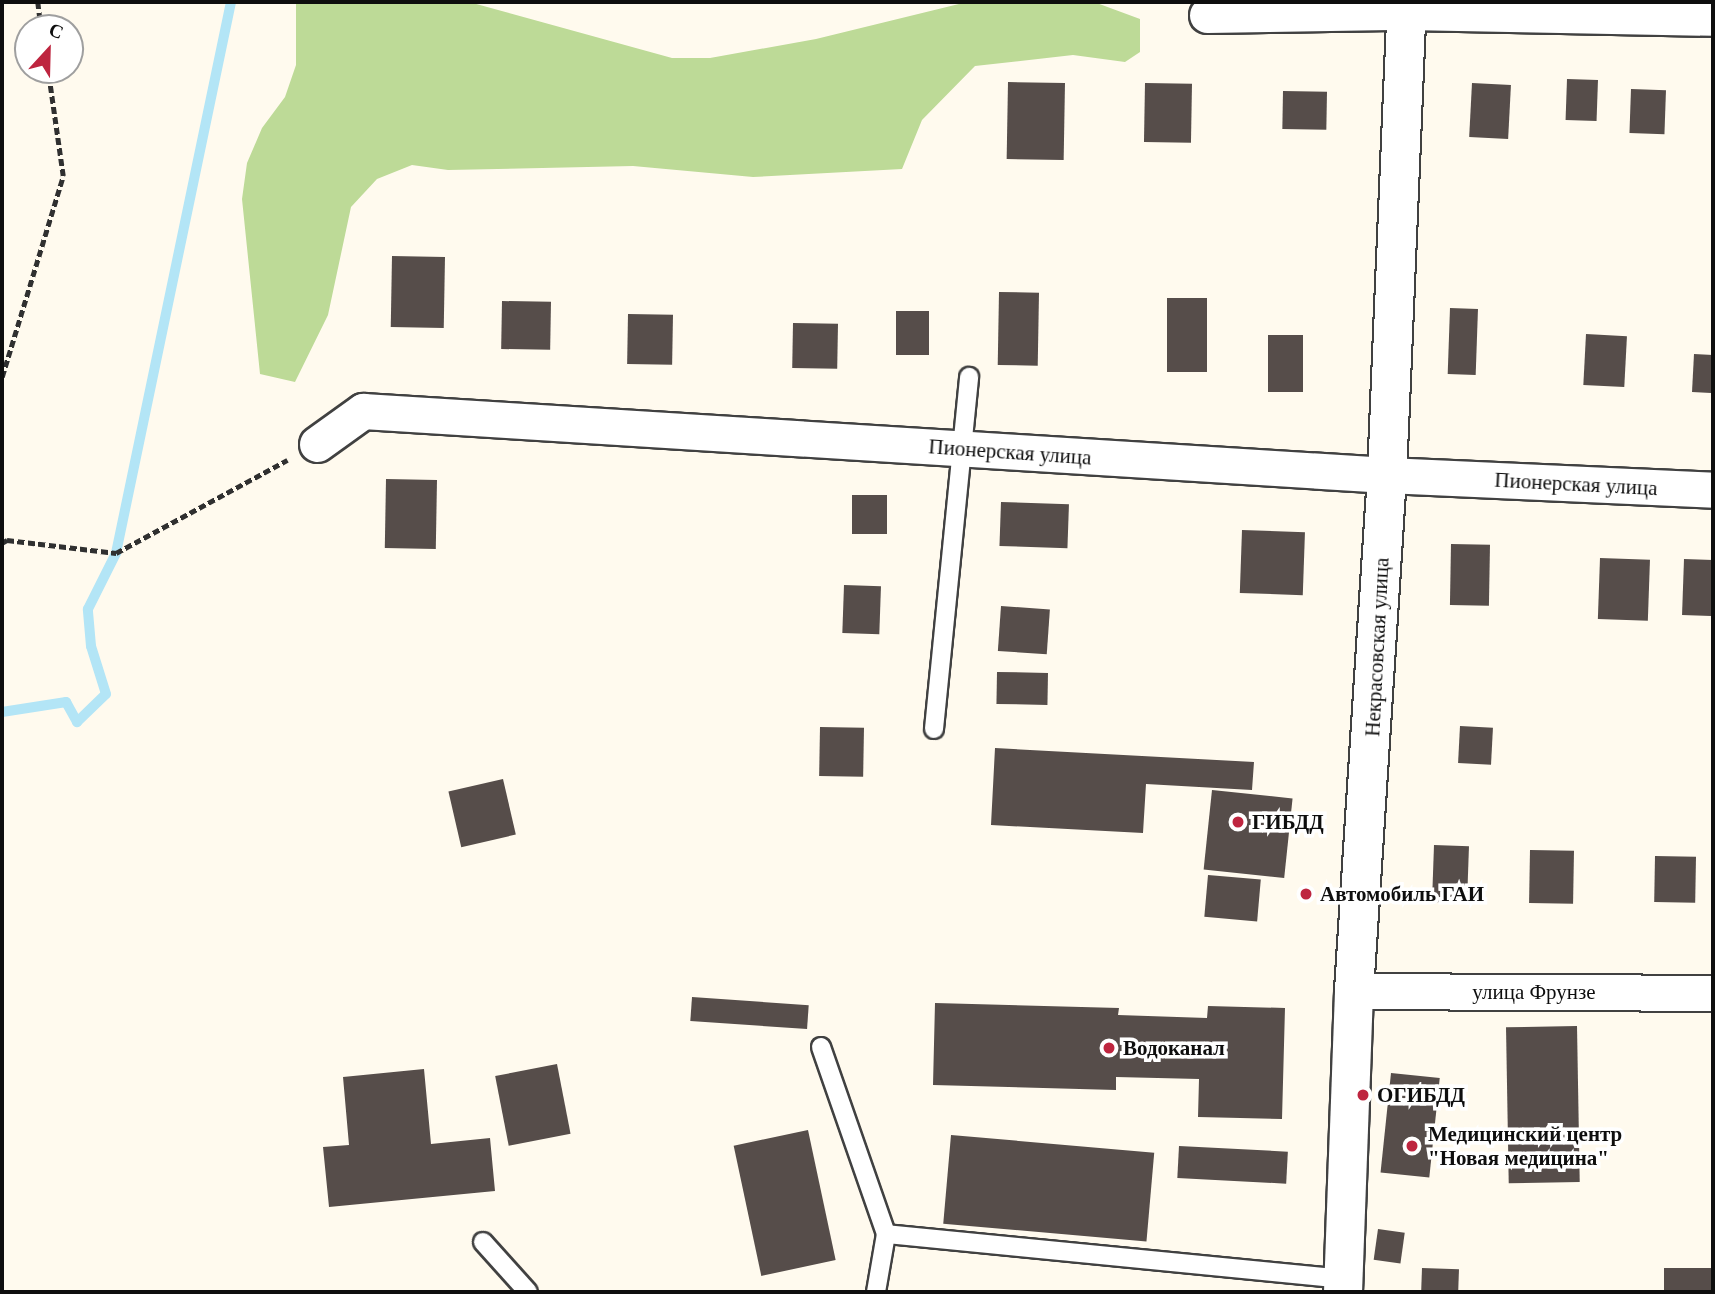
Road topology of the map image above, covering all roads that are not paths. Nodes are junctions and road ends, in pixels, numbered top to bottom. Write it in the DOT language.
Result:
graph roads {
  1 [pos="1407,7"];
  2 [pos="1207,15"];
  3 [pos="1713,18"];
  4 [pos="969,377"];
  5 [pos="317,443"];
  6 [pos="964,449"];
  7 [pos="1387,475"];
  8 [pos="1713,490"];
  9 [pos="934,729"];
  10 [pos="1354,991"];
  11 [pos="1713,993"];
  12 [pos="821,1046"];
  13 [pos="886,1234"];
  14 [pos="483,1242"];
  15 [pos="1343,1286"];
  16 [pos="528,1292"];
  17 [pos="876,1292"];
  1 -- 2 [label="street"];
  1 -- 3 [label="street"];
  1 -- 7 [label="street, Некрасовская улица"];
  4 -- 6 [label="lane"];
  5 -- 6 [label="street, Пионерская улица"];
  6 -- 7 [label="street, Пионерская улица"];
  6 -- 9 [label="lane"];
  7 -- 8 [label="street, Пионерская улица"];
  7 -- 10 [label="street, Некрасовская улица"];
  10 -- 11 [label="street, улица Фрунзе"];
  10 -- 15 [label="street, Некрасовская улица"];
  12 -- 13 [label="lane"];
  13 -- 15 [label="lane"];
  13 -- 17 [label="lane"];
  14 -- 16 [label="lane"];
}
